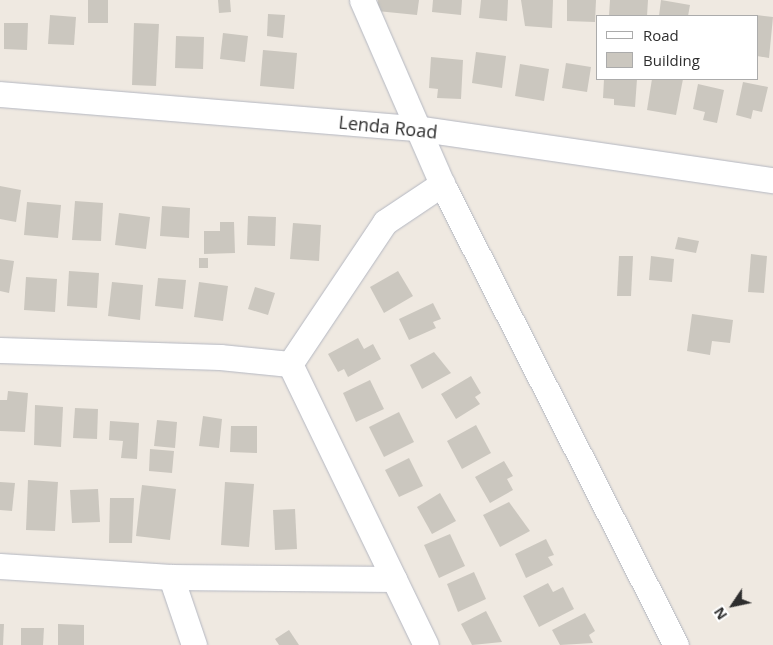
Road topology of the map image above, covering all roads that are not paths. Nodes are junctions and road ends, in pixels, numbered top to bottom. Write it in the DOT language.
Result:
graph roads {
  1 [pos="362,0"];
  2 [pos="0,94"];
  3 [pos="415,128"];
  4 [pos="773,180"];
  5 [pos="442,184"];
  6 [pos="0,350"];
  7 [pos="290,364"];
  8 [pos="0,566"];
  9 [pos="171,576"];
  10 [pos="394,579"];
  11 [pos="194,645"];
  12 [pos="426,645"];
  13 [pos="676,645"];
  1 -- 3 [label="street"];
  2 -- 3 [label="street, Lenda Road"];
  3 -- 4 [label="street, Lenda Road"];
  3 -- 5 [label="street"];
  5 -- 7 [label="street"];
  5 -- 13 [label="street"];
  6 -- 7 [label="street"];
  7 -- 10 [label="street"];
  8 -- 9 [label="street"];
  9 -- 10 [label="street"];
  9 -- 11 [label="street"];
  10 -- 12 [label="street"];
}
